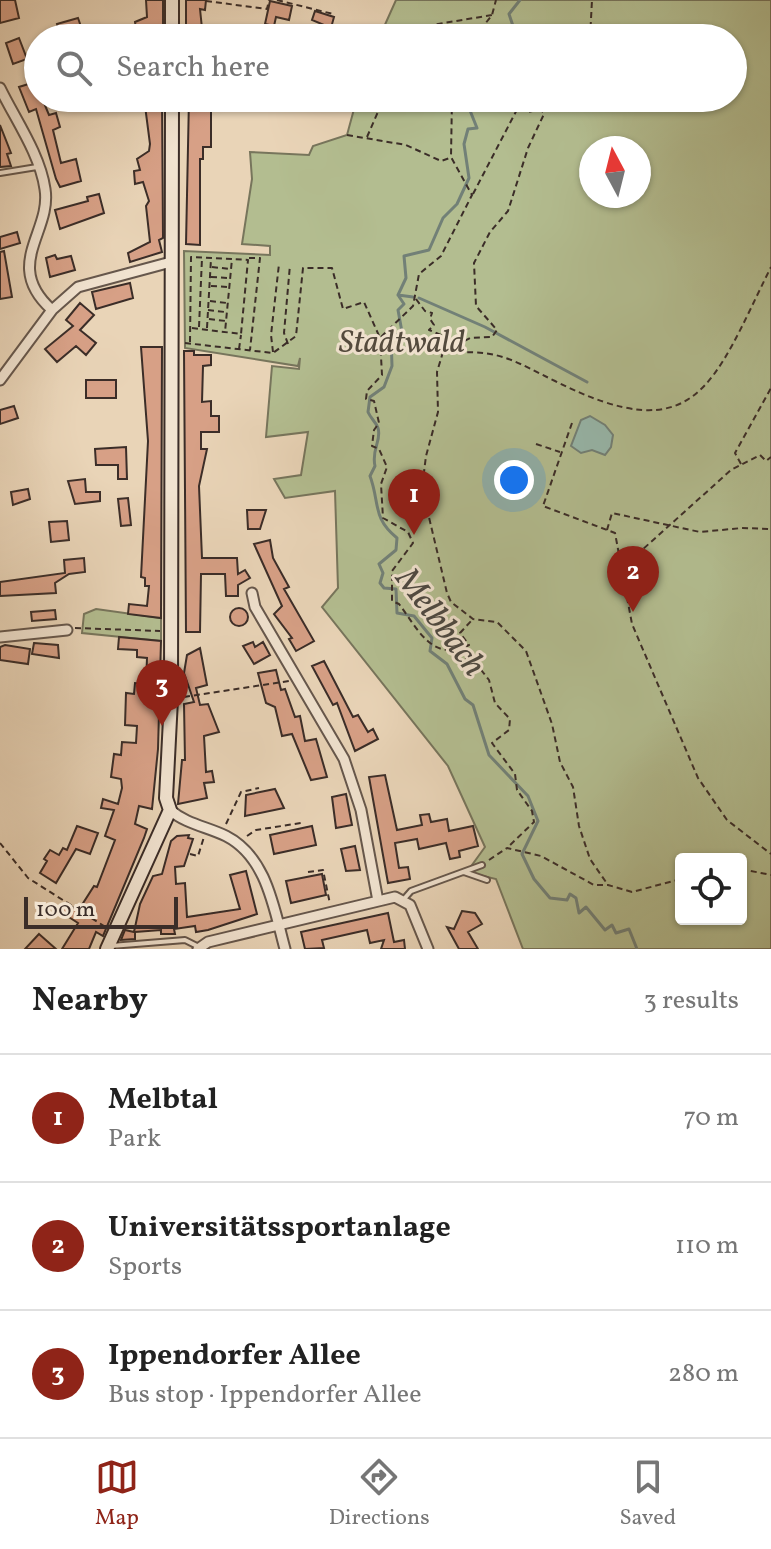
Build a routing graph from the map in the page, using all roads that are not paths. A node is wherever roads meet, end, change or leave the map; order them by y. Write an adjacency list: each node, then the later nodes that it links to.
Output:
1 (172, 0): 2 (street)
2 (172, 24)
3 (0, 88): 5 (street)
4 (172, 112): 7 (street)
5 (38, 166): 6 (lane); 8 (street)
6 (0, 173)
7 (171, 262): 8 (street); 13 (street)
8 (52, 310): 9 (street)
9 (0, 380)
10 (252, 593): 18 (street)
11 (67, 630): 12 (street)
12 (0, 637)
13 (170, 810): 19 (street); 20 (street)
14 (482, 865): 15 (lane)
15 (464, 872): 16 (lane); 17 (lane)
16 (487, 880)
17 (404, 899): 18 (street); 23 (street)
18 (378, 901): 19 (street)
19 (279, 925): 21 (street); 22 (street)
20 (108, 948): 21 (lane)
21 (198, 948)
22 (285, 949)
23 (428, 949)

